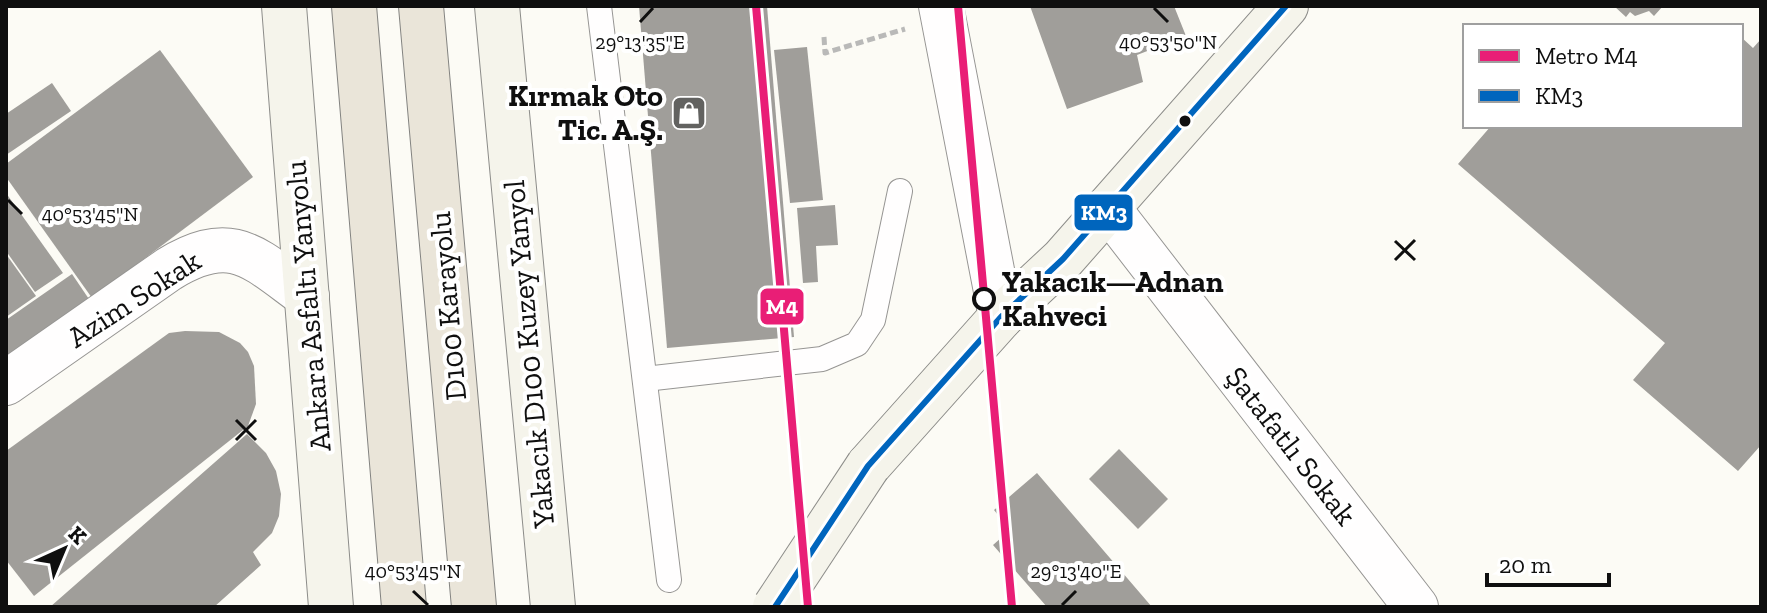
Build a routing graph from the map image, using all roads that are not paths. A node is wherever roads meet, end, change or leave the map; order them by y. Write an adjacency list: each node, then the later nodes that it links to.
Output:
1 (284, 6): 10 (main road, Ankara Asfaltı Yanyolu)
2 (354, 6): 16 (highway)
3 (421, 6): 17 (highway, D100 Karayolu)
4 (497, 6): 18 (main road, Yakacık D100 Kuzey Yanyol)
5 (599, 6): 12 (lane)
6 (1286, 6): 9 (main road)
7 (942, 12): 11 (street)
8 (900, 191): 12 (lane)
9 (1108, 208): 11 (main road); 20 (street, Şatafatlı Sokak)
10 (307, 296): 13 (street, Azim Sokak); 15 (main road, Ankara Asfaltı Yanyolu)
11 (1001, 317): 19 (main road, bridge)
12 (645, 379): 14 (lane)
13 (6, 383)
14 (669, 580)
15 (331, 607)
16 (404, 607)
17 (474, 607)
18 (553, 607)
19 (775, 607)
20 (1416, 607)

